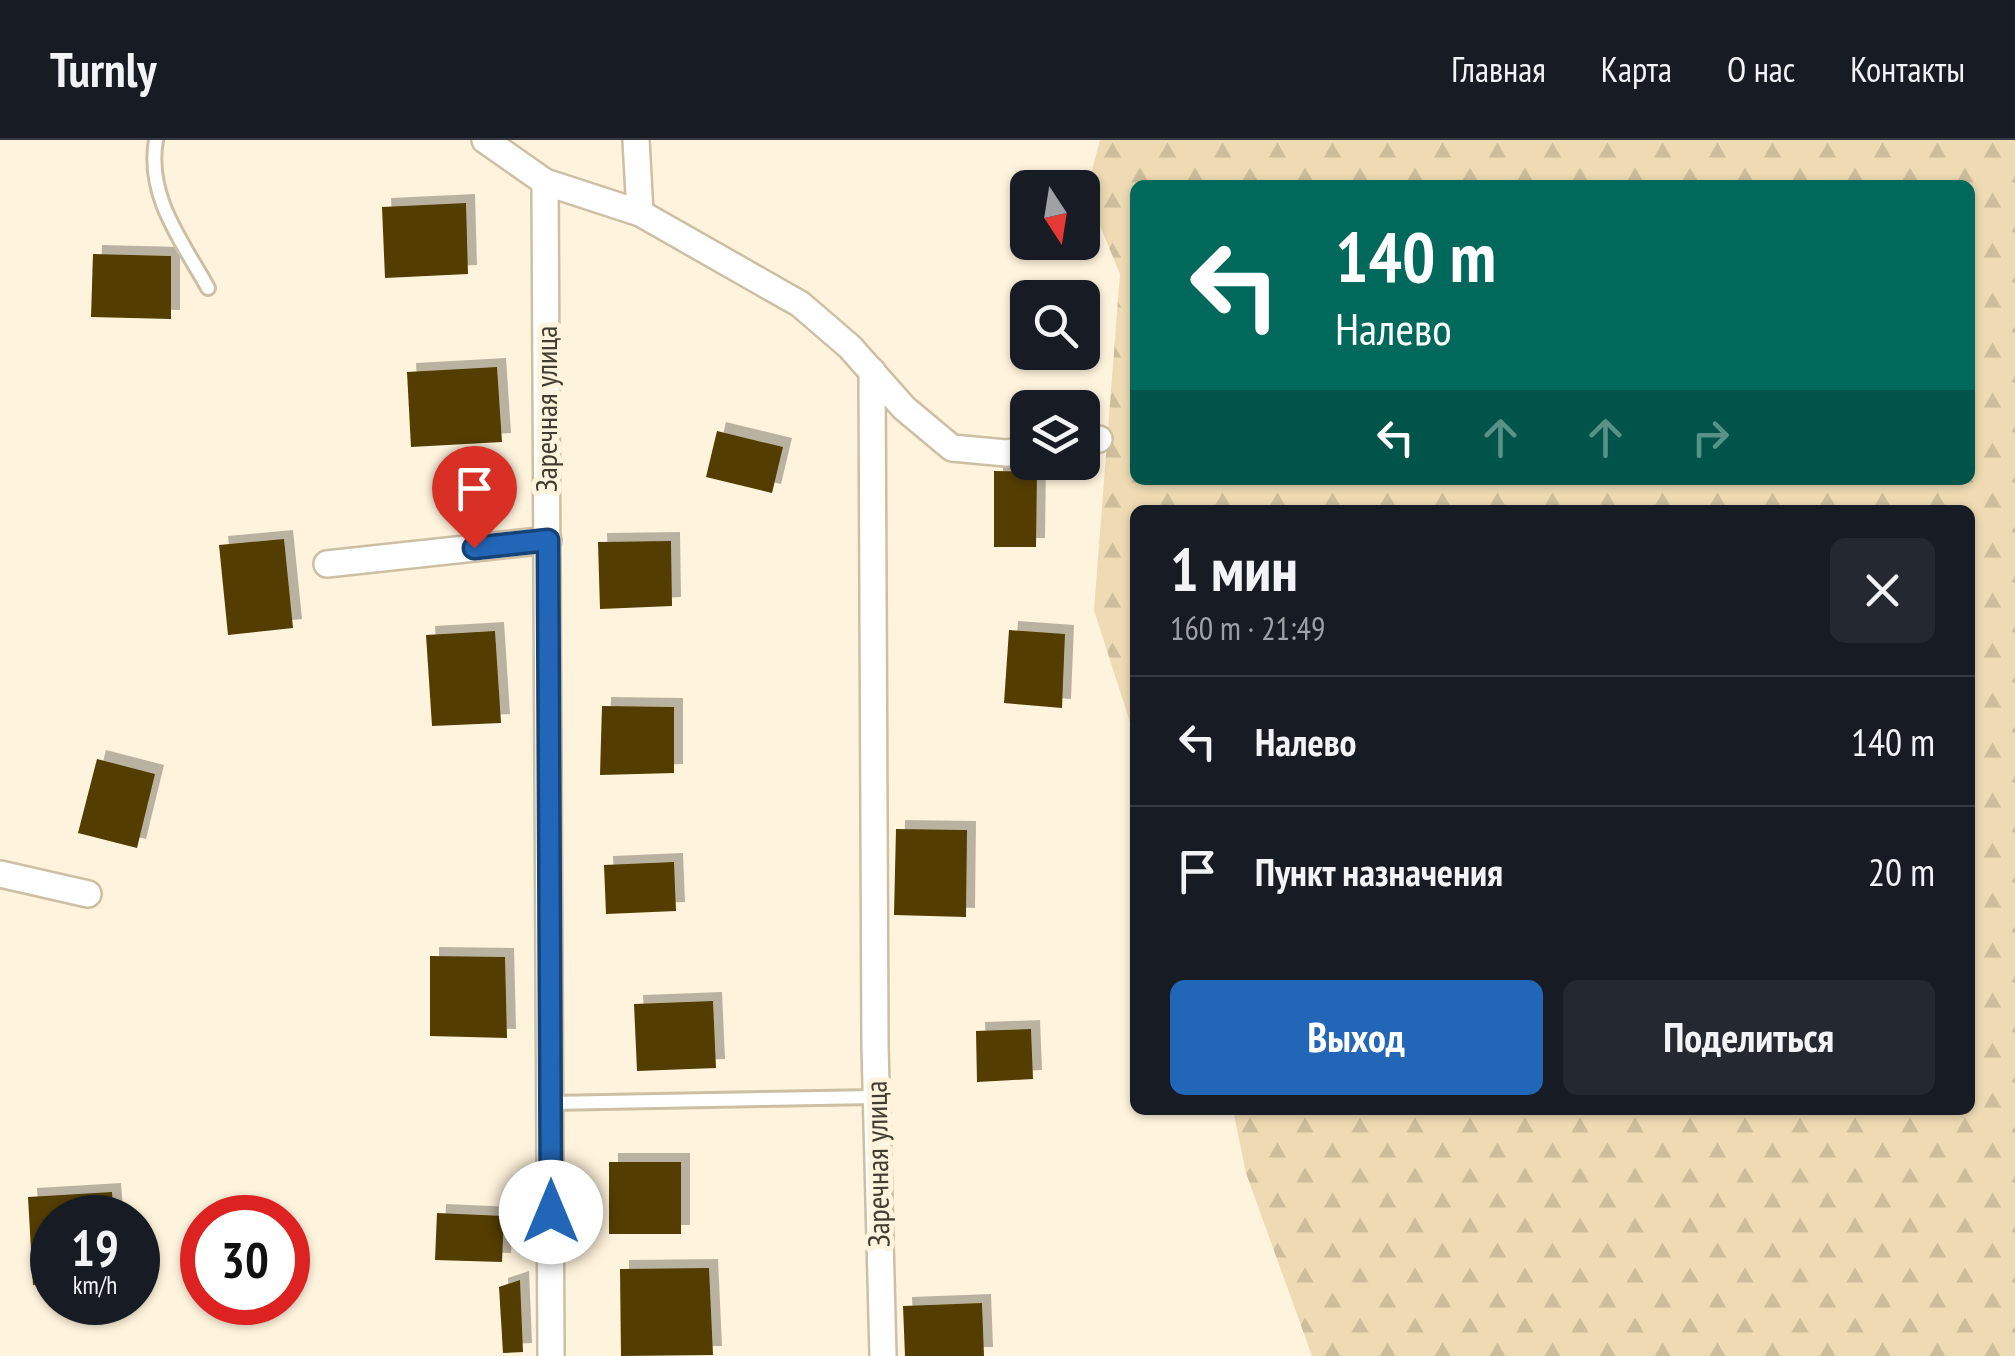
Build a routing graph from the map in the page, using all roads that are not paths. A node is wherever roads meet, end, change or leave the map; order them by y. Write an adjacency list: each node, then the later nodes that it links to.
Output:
1 (156, 140): 6 (lane)
2 (485, 140): 4 (street)
3 (636, 140): 5 (street)
4 (545, 182): 5 (street); 9 (street, Заречная улица)
5 (640, 213): 7 (street)
6 (208, 288)
7 (872, 372): 8 (street); 13 (street, Заречная улица)
8 (1010, 452)
9 (548, 540): 10 (street); 14 (street, Заречная улица)
10 (327, 564)
11 (0, 874): 12 (street)
12 (88, 894)
13 (876, 1097): 14 (lane); 16 (street, Заречная улица)
14 (550, 1103): 15 (street, Заречная улица)
15 (551, 1356)
16 (884, 1356)

